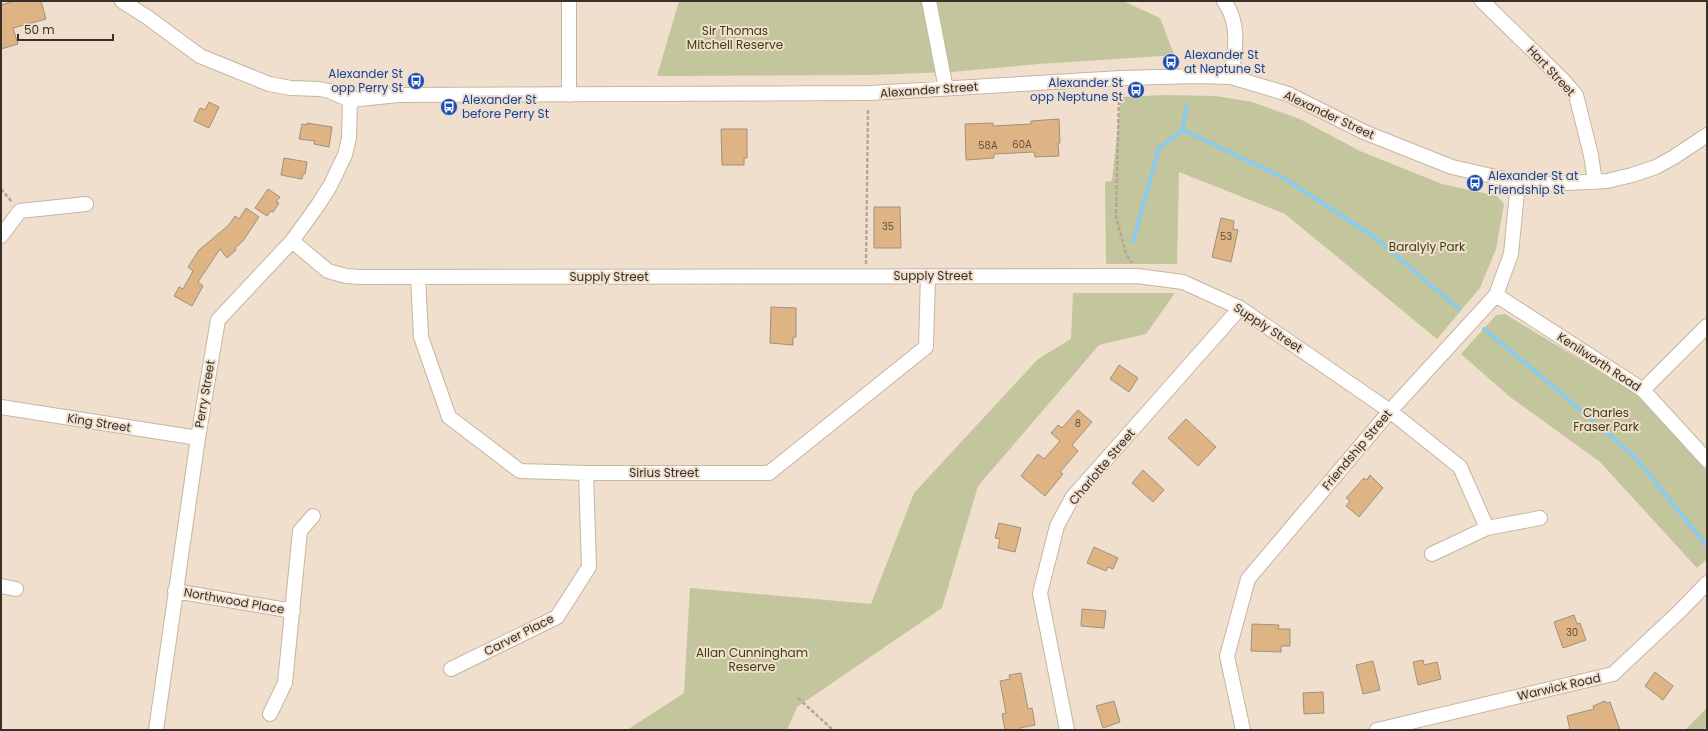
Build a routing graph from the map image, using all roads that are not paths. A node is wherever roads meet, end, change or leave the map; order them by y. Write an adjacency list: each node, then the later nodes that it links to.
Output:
1 (122, 1): 7 (street)
2 (137, 1): 7 (street)
3 (569, 1): 10 (street)
4 (929, 1): 9 (street)
5 (1224, 1): 8 (street)
6 (1482, 1): 14 (street, Hart Street)
7 (147, 17): 11 (street)
8 (1231, 77): 9 (street, Alexander Street); 13 (street, Alexander Street)
9 (946, 88): 10 (street, Alexander Street)
10 (569, 95): 11 (street, Alexander Street)
11 (350, 100): 17 (street, Perry Street)
12 (1705, 135): 14 (street, Alexander Street)
13 (1518, 182): 14 (street, Alexander Street); 20 (street, Friendship Street)
14 (1595, 182)
15 (86, 204): 16 (street)
16 (1, 236)
17 (292, 241): 19 (street, Supply Street); 26 (street, Perry Street)
18 (928, 276): 19 (street, Supply Street); 21 (street, Supply Street); 28 (street, Sirius Street)
19 (418, 277): 28 (street, Sirius Street)
20 (1496, 295): 23 (street, Kenilworth Road); 25 (street, Friendship Street)
21 (1240, 308): 25 (street, Supply Street); 41 (street, Charlotte Street)
22 (1707, 326): 23 (street)
23 (1643, 390): 27 (street, Kenilworth Road)
24 (1, 407): 26 (street, King Street)
25 (1390, 411): 31 (street, Supply Street); 42 (street, Friendship Street)
26 (198, 438): 36 (street, Perry Street)
27 (1707, 460)
28 (586, 473): 38 (street, Carver Place)
29 (313, 516): 37 (street, Northwood Place)
30 (1540, 518): 31 (street)
31 (1487, 528): 32 (street)
32 (1432, 554)
33 (1707, 583): 43 (street, Warwick Road)
34 (1, 586): 35 (street)
35 (16, 589)
36 (175, 591): 37 (street, Northwood Place); 40 (street, Perry Street)
37 (293, 611): 39 (street, Northwood Place)
38 (451, 669)
39 (270, 714)
40 (156, 730)
41 (1067, 730)
42 (1243, 730)
43 (1377, 730)

